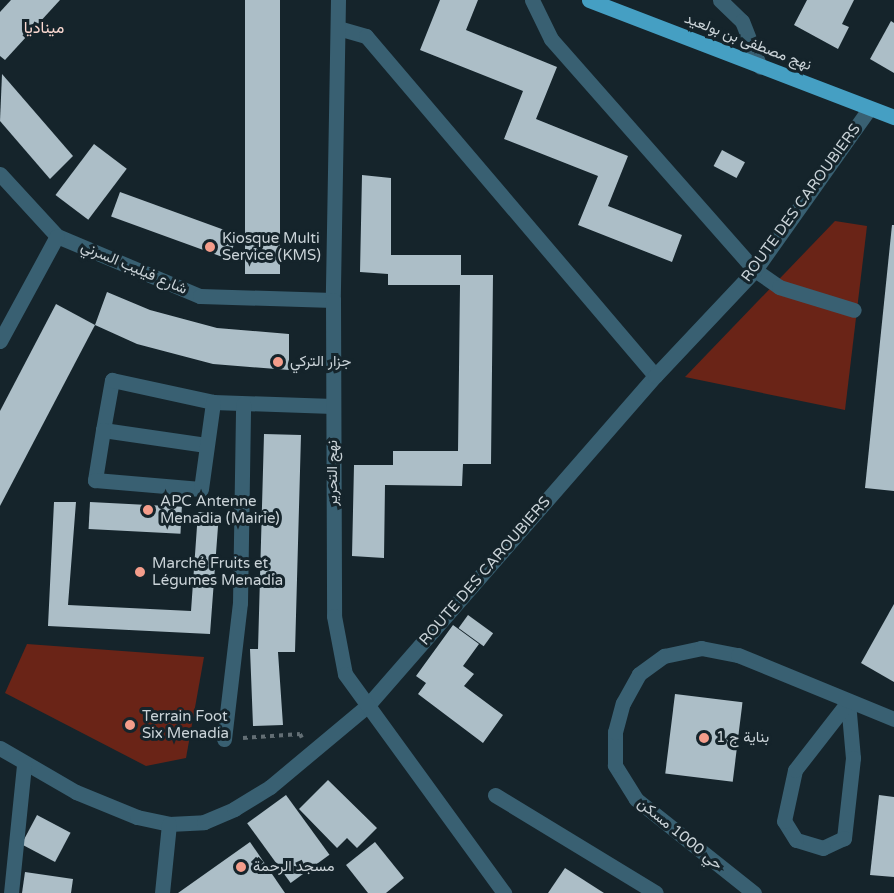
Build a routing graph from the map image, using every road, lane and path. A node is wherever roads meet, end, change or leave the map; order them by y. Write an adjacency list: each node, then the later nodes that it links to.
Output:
1 (338, 0): 5 (street, نهج التحرير)
2 (532, 0): 11 (street)
3 (589, 0): 6 (main road, نهج مصطفى بن بولعيد)
4 (720, 0): 6 (street)
5 (338, 28): 12 (street, نهج التحرير); 15 (street)
6 (760, 67): 7 (main road, نهج مصطفى بن بولعيد)
7 (869, 109): 8 (main road, نهج مصطفى بن بولعيد); 11 (street, ROUTE DES CAROUBIERS)
8 (894, 117)
9 (0, 174): 10 (street, شارع فيليب السرني)
10 (57, 236): 12 (street, شارع فيليب السرني); 14 (street)
11 (755, 270): 13 (street); 15 (street, ROUTE DES CAROUBIERS)
12 (333, 300): 18 (street, نهج التحرير)
13 (854, 310)
14 (0, 341)
15 (655, 376): 22 (street, ROUTE DES CAROUBIERS)
16 (213, 402): 17 (street); 19 (street); 20 (street)
17 (243, 404): 18 (street); 24 (street)
18 (333, 406): 22 (street, نهج التحرير)
19 (103, 430): 20 (street); 20 (street)
20 (206, 445)
21 (848, 702): 21 (street); 23 (street, حي 1000 مسكن); 34 (street, حي 1000 مسكن)
22 (368, 705): 26 (street, ROUTE DES CAROUBIERS); 32 (street, نهج التحرير)
23 (894, 719)
24 (224, 739): 26 (path)
25 (0, 748): 27 (street, ROUTE DES CAROUBIERS)
26 (309, 754): 29 (street, ROUTE DES CAROUBIERS)
27 (24, 764): 29 (street, ROUTE DES CAROUBIERS); 30 (street)
28 (495, 795): 33 (street)
29 (169, 824): 31 (street)
30 (11, 893)
31 (162, 893)
32 (504, 893)
33 (656, 893)
34 (754, 893)

